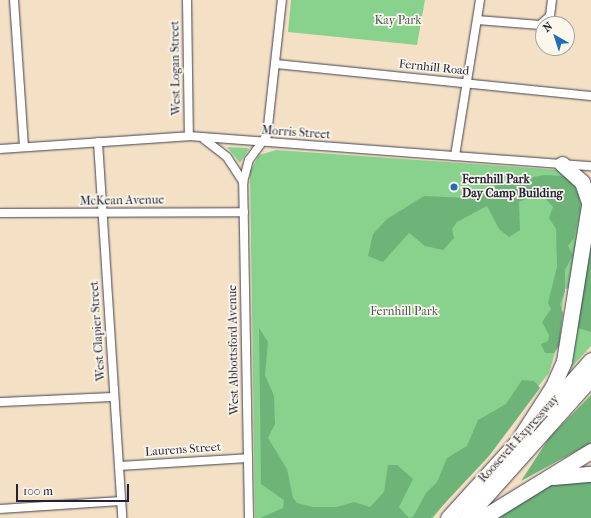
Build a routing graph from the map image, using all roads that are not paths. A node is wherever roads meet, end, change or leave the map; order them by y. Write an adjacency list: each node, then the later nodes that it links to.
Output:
1 (14, 0): 14 (street)
2 (187, 0): 10 (street, West Logan Street)
3 (282, 0): 7 (street, West Abbottsford Avenue)
4 (480, 0): 6 (street)
5 (552, 0): 6 (street)
6 (477, 20): 8 (street)
7 (275, 64): 8 (street, Fernhill Road); 13 (street, West Abbottsford Avenue)
8 (466, 84): 9 (street, Fernhill Road); 16 (street)
9 (591, 96)
10 (189, 136): 11 (street, Morris Street); 12 (street, Morris Street)
11 (202, 138): 13 (street, Morris Street); 19 (street)
12 (98, 142): 14 (street, Morris Street); 22 (street, West Clapier Street)
13 (263, 143): 16 (street, Morris Street); 19 (street, West Abbottsford Avenue)
14 (24, 147): 15 (street, Morris Street)
15 (0, 149)
16 (455, 156): 17 (street, Morris Street)
17 (562, 164): 18 (street, Morris Street); 20 (highway)
18 (591, 166)
19 (243, 182): 21 (street, West Abbottsford Avenue)
20 (590, 197): 28 (highway)
21 (244, 212): 22 (street, McKean Avenue); 30 (street, West Abbottsford Avenue)
22 (102, 213): 23 (street, McKean Avenue); 26 (street, West Clapier Street)
23 (0, 214)
24 (591, 360): 28 (highway, Roosevelt Expressway)
25 (591, 378): 39 (highway, Roosevelt Expressway)
26 (114, 397): 27 (street); 31 (street, West Clapier Street)
27 (0, 402)
28 (519, 439): 38 (highway, Roosevelt Expressway)
29 (591, 451): 33 (highway)
30 (248, 458): 31 (street, Laurens Street); 37 (street, West Abbottsford Avenue)
31 (119, 466): 34 (street, West Clapier Street)
32 (591, 474): 33 (highway)
33 (534, 483): 40 (highway)
34 (121, 501): 35 (street); 36 (street, West Clapier Street)
35 (0, 509)
36 (122, 518)
37 (249, 518)
38 (448, 518)
39 (466, 518)
40 (482, 518)

